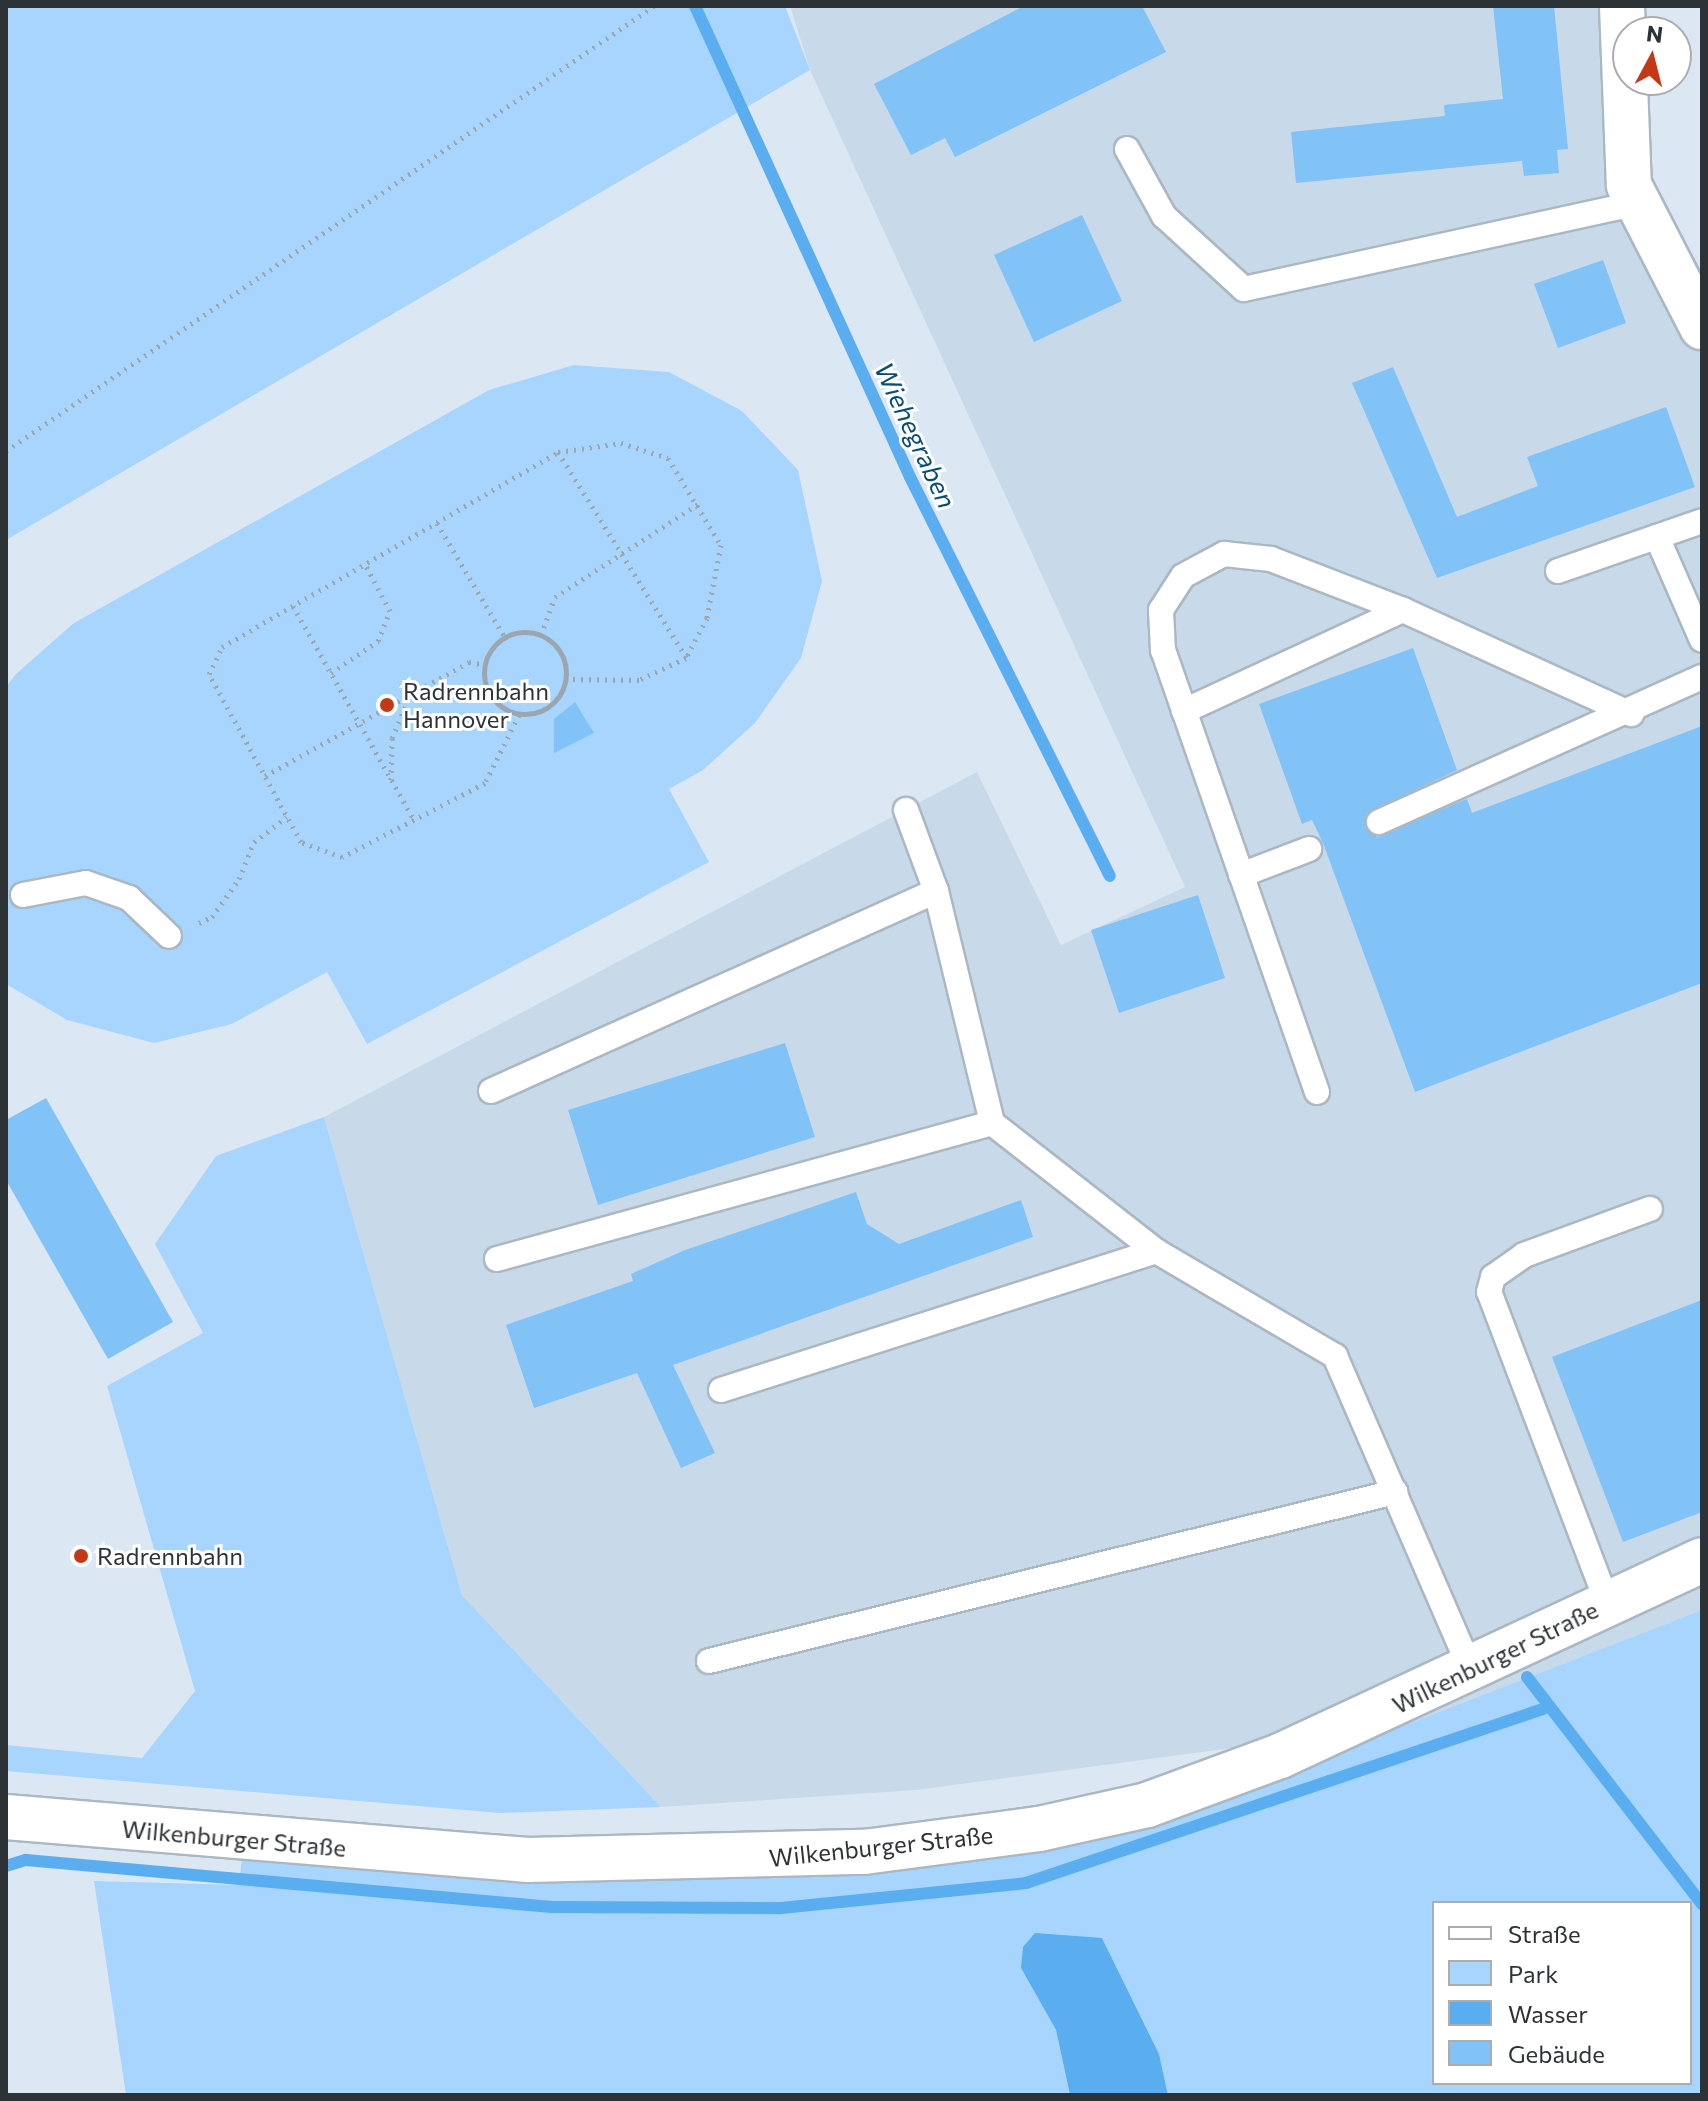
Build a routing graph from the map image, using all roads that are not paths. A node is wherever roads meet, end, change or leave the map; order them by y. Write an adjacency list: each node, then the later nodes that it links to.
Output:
1 (1622, 6): 3 (main road)
2 (1127, 149): 3 (lane)
3 (1638, 203): 4 (main road)
4 (1702, 327)
5 (1702, 521): 6 (lane)
6 (1657, 537): 7 (lane); 9 (lane)
7 (1558, 571)
8 (1403, 610): 11 (lane); 11 (lane); 12 (lane)
9 (1702, 640)
10 (1702, 677): 12 (lane)
11 (1184, 711): 16 (lane)
12 (1631, 714): 14 (lane)
13 (906, 810): 17 (lane)
14 (1379, 822)
15 (1309, 849): 16 (lane)
16 (1241, 875): 21 (lane)
17 (936, 891): 20 (lane); 22 (lane)
18 (23, 895): 19 (lane)
19 (169, 936)
20 (491, 1091)
21 (1317, 1092)
22 (992, 1123): 24 (lane); 25 (lane)
23 (1650, 1209): 29 (lane)
24 (1156, 1251): 26 (lane); 27 (lane)
25 (497, 1259)
26 (721, 1390)
27 (1395, 1492): 30 (lane); 31 (lane)
28 (1702, 1560): 29 (main road, Wilkenburger Straße)
29 (1607, 1602): 31 (main road, Wilkenburger Straße)
30 (709, 1661)
31 (1470, 1668): 32 (main road, Wilkenburger Straße)
32 (6, 1817)

